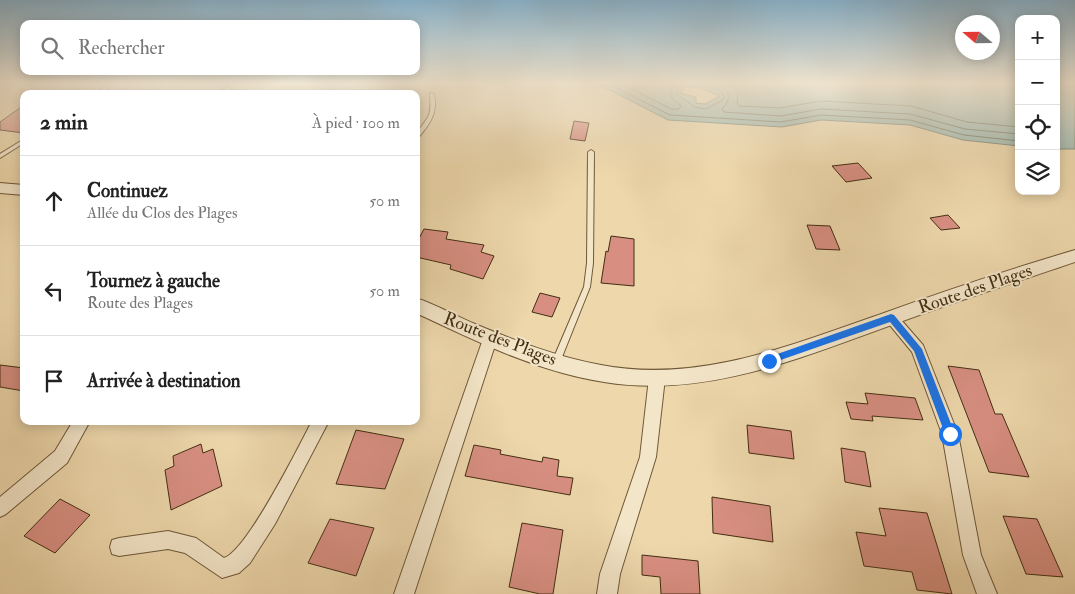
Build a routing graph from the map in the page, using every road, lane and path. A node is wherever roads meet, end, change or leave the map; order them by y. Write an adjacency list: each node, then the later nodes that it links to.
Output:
1 (434, 111): 2 (lane)
2 (420, 132)
3 (20, 144): 5 (lane)
4 (591, 152): 12 (lane)
5 (0, 156)
6 (0, 188): 7 (street)
7 (20, 190)
8 (1075, 256): 10 (street, Route des Plages)
9 (420, 307): 11 (street, Route des Plages)
10 (891, 318): 13 (street, Route des Plages); 20 (street)
11 (490, 339): 12 (street, Route des Plages); 18 (street)
12 (556, 362): 13 (street, Route des Plages)
13 (657, 378): 19 (street)
14 (80, 425): 16 (street)
15 (319, 425): 17 (street)
16 (0, 508)
17 (119, 547)
18 (404, 594)
19 (607, 594)
20 (987, 594)

